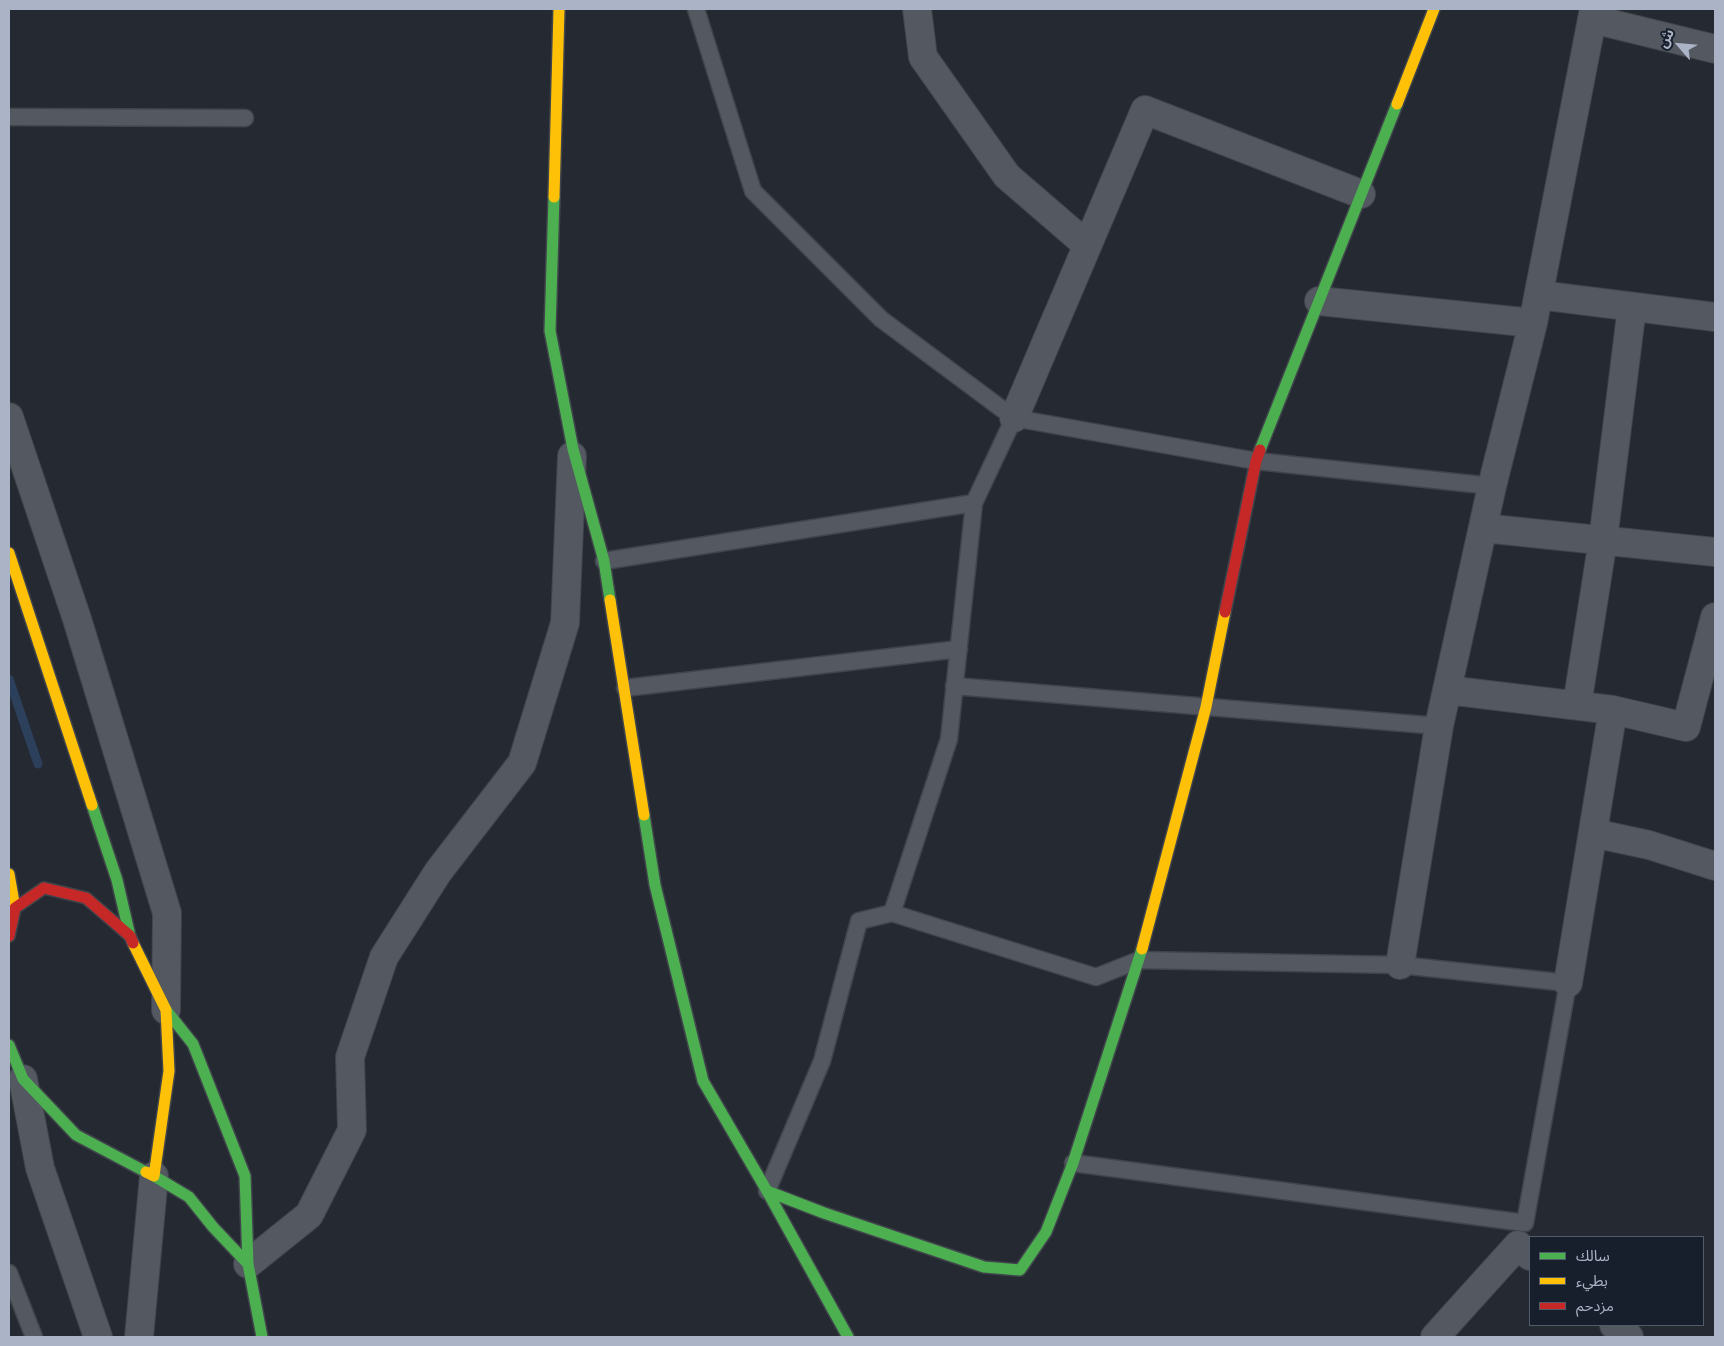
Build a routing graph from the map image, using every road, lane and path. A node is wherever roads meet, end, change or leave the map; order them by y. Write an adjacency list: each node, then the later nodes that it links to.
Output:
1 (559, 9): 18 (street)
2 (696, 9): 17 (lane)
3 (917, 9): 10 (street)
4 (1434, 9): 9 (street)
5 (1593, 14): 6 (street); 11 (street)
6 (1714, 44)
7 (9, 117): 8 (lane)
8 (245, 118)
9 (1361, 194): 10 (street); 12 (street)
10 (1088, 245): 17 (street)
11 (1539, 295): 13 (street); 15 (street)
12 (1320, 301): 15 (street); 19 (street)
13 (1632, 307): 14 (street); 23 (street)
14 (1715, 317)
15 (1533, 322): 20 (street)
16 (9, 417): 46 (street)
17 (1014, 418): 19 (lane); 21 (lane)
18 (573, 449): 26 (street); 53 (street)
19 (1256, 462): 20 (lane); 33 (street)
20 (1492, 486): 22 (street)
21 (974, 503): 26 (lane); 28 (lane)
22 (1483, 528): 23 (street); 31 (street)
23 (1603, 540): 24 (street); 32 (street)
24 (1715, 552)
25 (9, 553): 42 (street)
26 (604, 561): 30 (street)
27 (1715, 617): 34 (street)
28 (959, 649): 29 (lane); 30 (lane)
29 (954, 686): 33 (lane); 40 (lane)
30 (626, 688): 51 (street)
31 (1447, 690): 32 (street); 35 (street)
32 (1577, 705): 34 (street)
33 (1206, 707): 35 (lane); 43 (street)
34 (1613, 710): 36 (street)
35 (1439, 726): 44 (street)
36 (1593, 833): 37 (street); 45 (street)
37 (1715, 866)
38 (9, 874): 39 (street)
39 (15, 908): 41 (street); 42 (street)
40 (892, 913): 43 (lane); 51 (lane)
41 (9, 936)
42 (130, 936): 46 (street)
43 (1139, 960): 44 (lane); 49 (street)
44 (1400, 965): 45 (lane)
45 (1568, 983): 52 (lane)
46 (166, 1010): 50 (street); 53 (street)
47 (9, 1044): 48 (street)
48 (23, 1079): 50 (street); 58 (street)
49 (1072, 1163): 51 (street); 52 (lane)
50 (154, 1176): 53 (street); 59 (street)
51 (767, 1192): 56 (street)
52 (1524, 1241): 61 (street)
53 (248, 1264): 60 (street)
54 (9, 1273): 57 (lane)
55 (1615, 1326): 62 (street)
56 (844, 1336)
57 (34, 1337)
58 (98, 1337)
59 (139, 1337)
60 (262, 1337)
61 (1435, 1337)
62 (1628, 1337)

